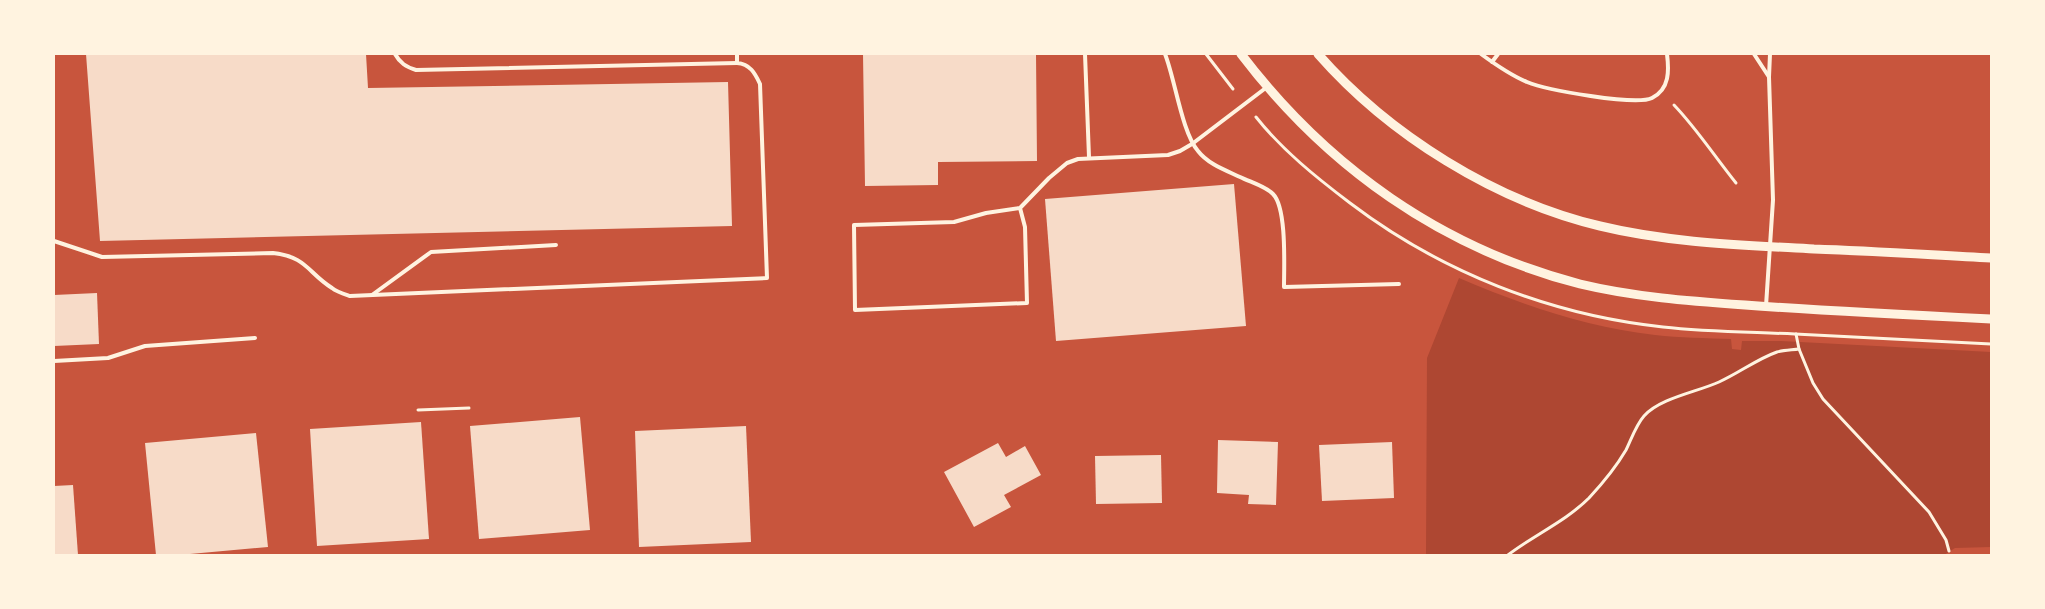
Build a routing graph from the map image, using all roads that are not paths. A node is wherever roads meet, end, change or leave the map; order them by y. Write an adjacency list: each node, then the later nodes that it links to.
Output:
1 (395, 54): 13 (lane)
2 (737, 54): 13 (lane)
3 (1085, 54): 17 (lane)
4 (1165, 54): 16 (lane)
5 (1241, 54): 15 (street)
6 (1318, 54): 21 (street)
7 (1481, 54): 12 (lane)
8 (1498, 54): 12 (lane)
9 (1667, 54): 12 (lane)
10 (1754, 54): 14 (lane)
11 (1770, 54): 14 (lane)
12 (1492, 62)
13 (737, 63): 24 (lane)
14 (1769, 77): 21 (lane)
15 (1267, 86): 16 (lane); 25 (street)
16 (1192, 144): 17 (lane); 23 (lane)
17 (1089, 157): 18 (lane)
18 (1020, 208): 18 (lane)
19 (54, 241): 24 (lane)
20 (556, 245): 24 (lane)
21 (1771, 247): 22 (street); 25 (lane)
22 (1991, 258)
23 (1399, 284)
24 (372, 295)
25 (1766, 306): 26 (street)
26 (1991, 319)
27 (256, 338): 28 (lane)
28 (54, 361)

